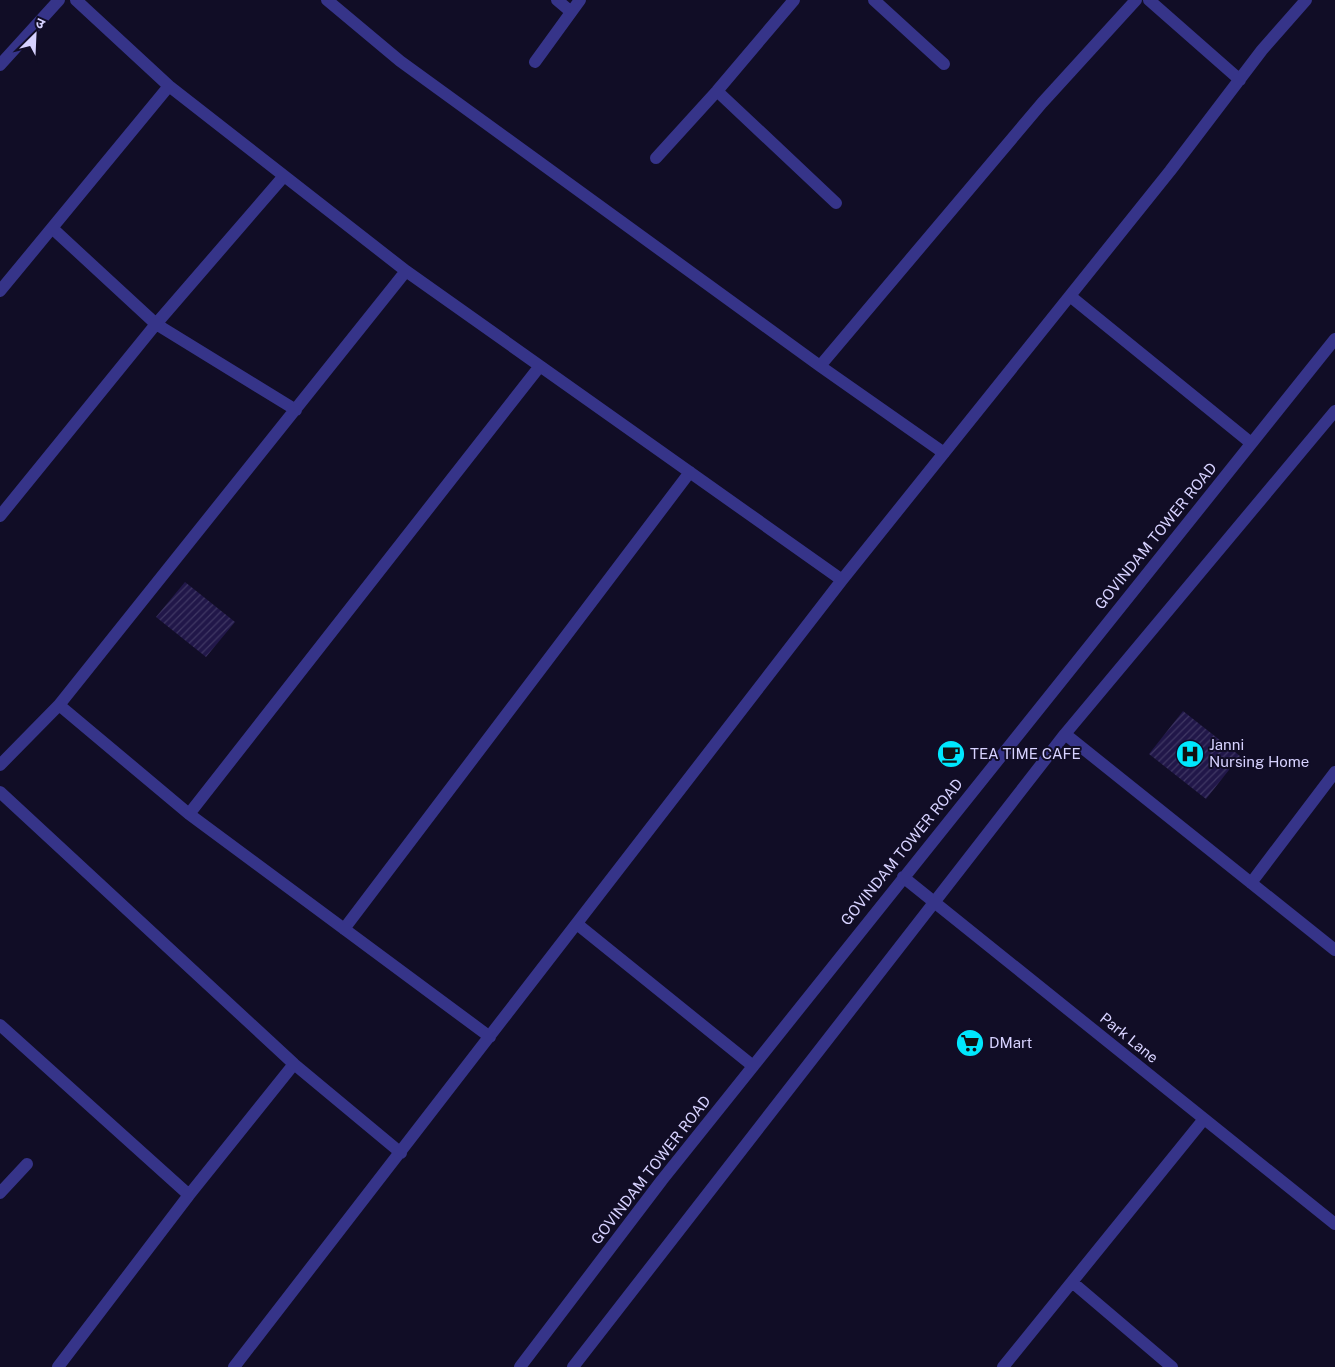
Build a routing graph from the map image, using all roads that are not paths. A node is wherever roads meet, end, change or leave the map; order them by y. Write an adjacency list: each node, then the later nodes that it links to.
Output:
1 (59, 0): 14 (street)
2 (76, 0): 16 (street)
3 (326, 0): 28 (street)
4 (558, 0): 11 (street)
5 (580, 0): 11 (street)
6 (794, 0): 17 (street)
7 (874, 0): 13 (street)
8 (1136, 0): 28 (street)
9 (1149, 0): 15 (street)
10 (1306, 0): 15 (street)
11 (570, 11): 12 (street)
12 (535, 62)
13 (944, 64)
14 (0, 65)
15 (1240, 80): 24 (street)
16 (169, 86): 19 (street); 21 (street)
17 (716, 91): 18 (street); 20 (street)
18 (656, 158)
19 (284, 176): 22 (street); 25 (street)
20 (836, 203)
21 (52, 228): 23 (street); 25 (street)
22 (406, 271): 27 (street); 29 (street)
23 (0, 291)
24 (1070, 296): 31 (street); 32 (street)
25 (156, 324): 29 (street); 34 (street)
26 (1335, 339): 31 (street, GOVINDAM TOWER ROAD)
27 (540, 366): 33 (street); 41 (street)
28 (820, 366): 32 (street)
29 (296, 410): 36 (street)
30 (1335, 411): 37 (street)
31 (1251, 443): 42 (street, GOVINDAM TOWER ROAD)
32 (944, 453): 35 (street)
33 (690, 472): 35 (street); 46 (street)
34 (0, 516)
35 (842, 580): 45 (street)
36 (60, 705): 38 (street); 41 (street)
37 (1065, 734): 43 (street); 44 (street)
38 (0, 765)
39 (1335, 772): 43 (street)
40 (0, 792): 50 (street)
41 (189, 814): 46 (street)
42 (903, 877): 44 (street, Park Lane); 51 (street, GOVINDAM TOWER ROAD)
43 (1251, 883): 47 (street)
44 (934, 902): 52 (street, Park Lane); 62 (street)
45 (577, 924): 49 (street); 51 (street)
46 (344, 929): 49 (street)
47 (1335, 950)
48 (0, 1025): 56 (street)
49 (490, 1037): 53 (street)
50 (294, 1064): 53 (street); 56 (street)
51 (752, 1066): 61 (street, GOVINDAM TOWER ROAD)
52 (1204, 1119): 57 (street, Park Lane); 58 (street)
53 (401, 1153): 60 (street)
54 (26, 1164): 55 (street)
55 (0, 1193)
56 (189, 1195): 59 (street)
57 (1335, 1224)
58 (1072, 1282): 63 (street); 64 (street)
59 (58, 1367)
60 (234, 1367)
61 (520, 1367)
62 (573, 1367)
63 (1003, 1367)
64 (1172, 1367)

